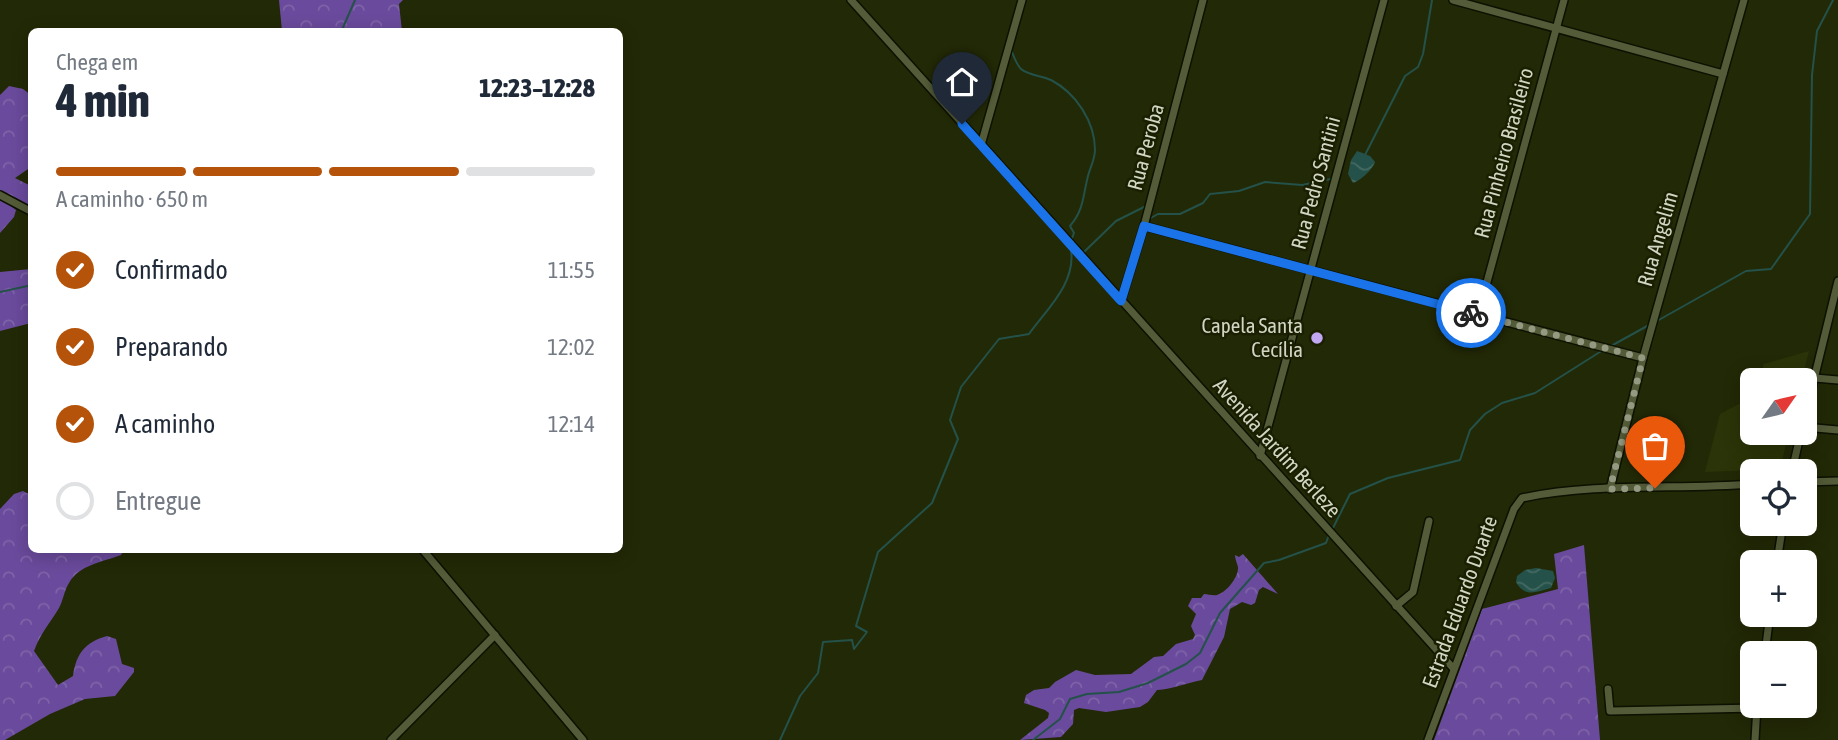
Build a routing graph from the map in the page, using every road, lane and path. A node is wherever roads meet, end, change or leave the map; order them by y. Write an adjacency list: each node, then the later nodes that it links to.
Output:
1 (851, 0): 10 (street, Avenida Jardim Berleze)
2 (1022, 0): 10 (street)
3 (1203, 0): 13 (street, Rua Peroba)
4 (1384, 0): 14 (street, Rua Pedro Santini)
5 (1453, 0): 8 (street)
6 (1564, 0): 8 (street, Rua Pinheiro Brasileiro)
7 (1744, 0): 9 (street, Rua Angelim)
8 (1556, 28): 9 (street); 17 (street, Rua Pinheiro Brasileiro)
9 (1723, 74): 20 (street, Rua Angelim)
10 (981, 145): 16 (street, Avenida Jardim Berleze)
11 (0, 195): 12 (street)
12 (28, 210)
13 (1144, 226): 14 (street); 16 (street, Rua Peroba)
14 (1310, 270): 17 (street); 26 (street, Rua Pedro Santini)
15 (1838, 281): 18 (street)
16 (1121, 301): 26 (street, Avenida Jardim Berleze)
17 (1478, 315): 20 (street)
18 (1828, 326): 19 (street); 21 (street)
19 (1838, 326)
20 (1643, 358): 30 (street, Rua Angelim)
21 (1817, 370)
22 (1817, 378): 23 (street)
23 (1838, 380)
24 (1817, 428): 25 (street)
25 (1838, 430)
26 (1259, 456): 33 (street, Avenida Jardim Berleze)
27 (1838, 481): 28 (street)
28 (1817, 482)
29 (1740, 485): 30 (street, Estrada Eduardo Duarte)
30 (1610, 489): 35 (street, Estrada Eduardo Duarte)
31 (1429, 521): 33 (street)
32 (426, 553): 34 (street)
33 (1396, 606): 35 (street, Avenida Jardim Berleze)
34 (495, 635): 39 (street); 40 (street)
35 (1454, 668): 41 (street, Estrada Eduardo Duarte)
36 (1608, 689): 37 (street)
37 (1740, 707)
38 (1756, 718): 42 (street)
39 (391, 740)
40 (583, 740)
41 (1428, 740)
42 (1755, 740)

